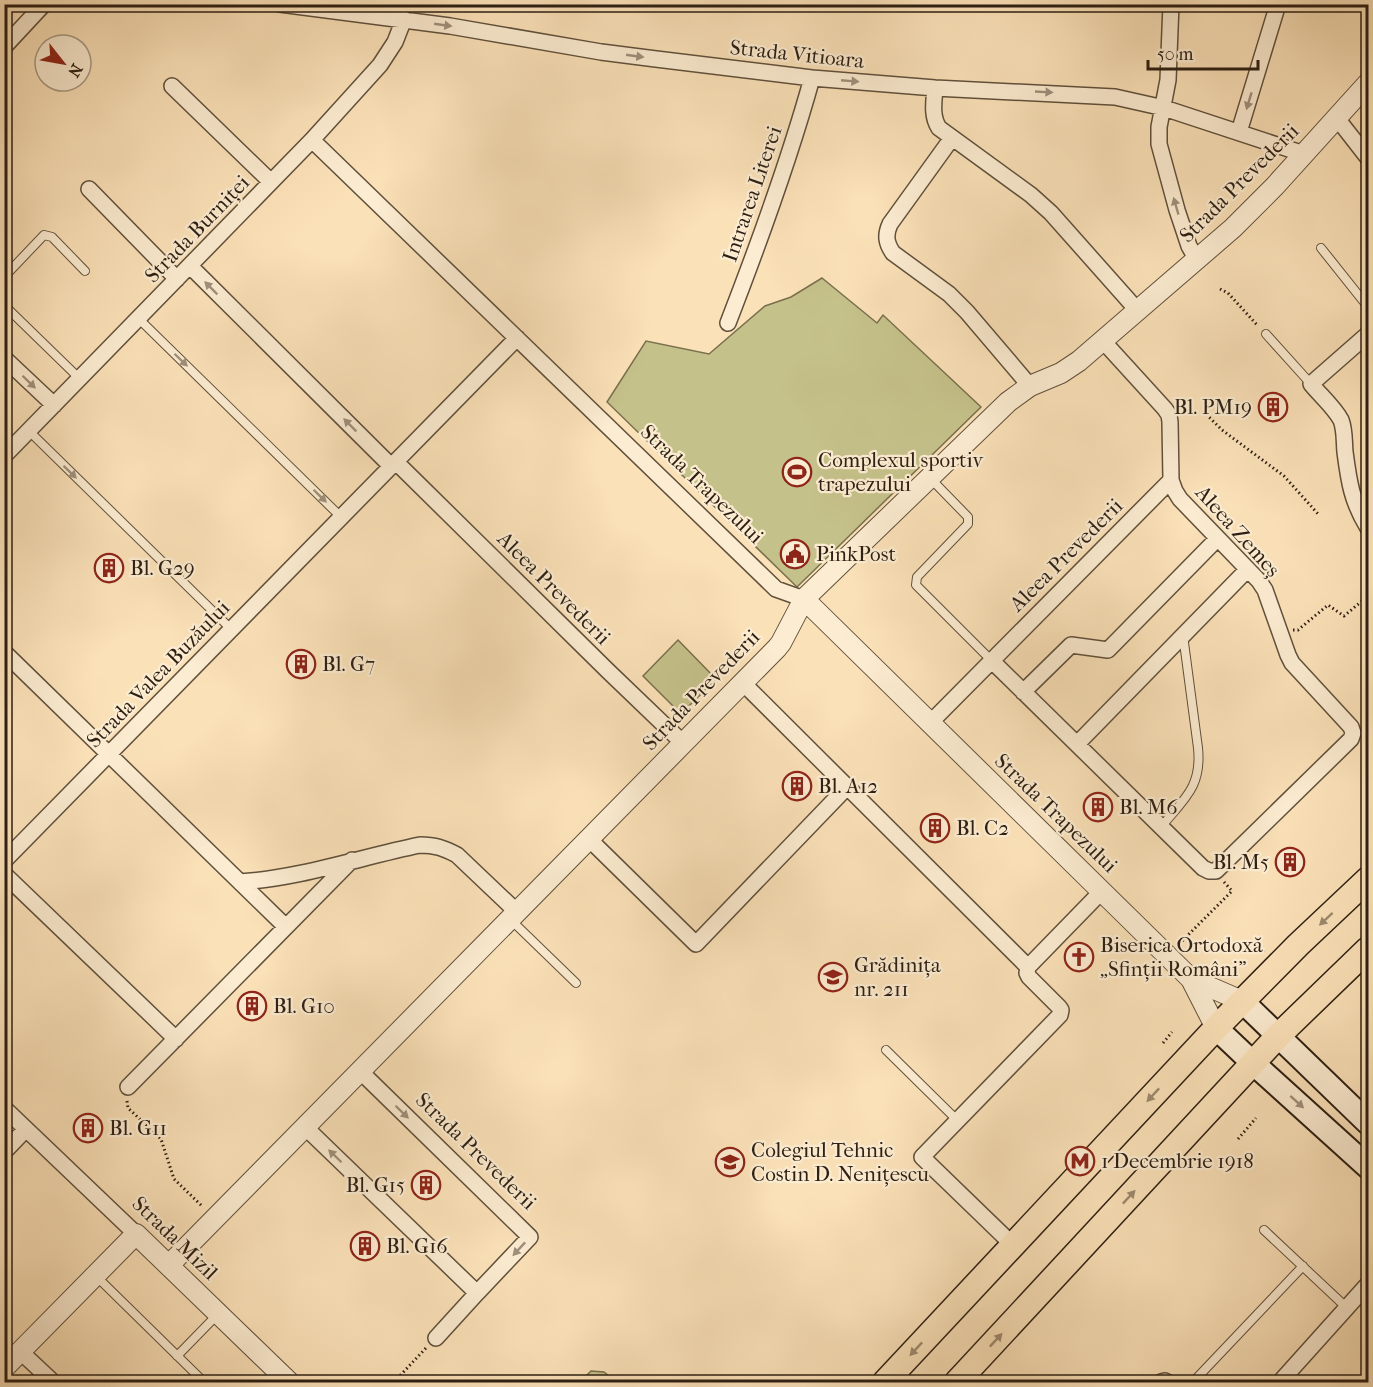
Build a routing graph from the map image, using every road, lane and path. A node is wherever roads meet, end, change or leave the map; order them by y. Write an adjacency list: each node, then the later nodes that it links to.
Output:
1 (44, 4): 6 (street)
2 (280, 4): 5 (street, Strada Vitioara)
3 (1171, 4): 11 (street)
4 (1278, 4): 13 (street, one-way to 13)
5 (404, 20): 7 (street, Strada Vitioara, one-way to 7); 15 (street, Strada Burniței)
6 (4, 47)
7 (812, 78): 10 (street, Strada Vitioara, one-way to 10); 31 (street, Intrarea Literei)
8 (1368, 83): 12 (street, Strada Prevederii)
9 (172, 86): 18 (street)
10 (935, 88): 11 (street, Strada Vitioara, one-way to 11); 14 (street)
11 (1164, 108): 13 (street, Strada Vitioara); 21 (street, one-way to 11)
12 (1336, 117): 16 (street, Strada Prevederii); 17 (street)
13 (1239, 132): 16 (street, Strada Vitioara)
14 (952, 138): 29 (street); 39 (street)
15 (312, 140): 18 (street, Strada Burniței); 34 (street, Strada Trapezului)
16 (1304, 154): 21 (street, Strada Prevederii)
17 (1368, 158)
18 (271, 182): 22 (street, Strada Burniței)
19 (89, 189): 25 (street)
20 (1321, 248): 28 (lane)
21 (1197, 260): 29 (street, Strada Prevederii)
22 (190, 266): 25 (street, Strada Burniței); 44 (street, Aleea Prevederii, one-way to 22)
23 (85, 271): 24 (lane)
24 (4, 277)
25 (177, 279): 30 (street, Strada Burniței)
26 (1220, 289): 32 (path)
27 (4, 305): 37 (lane)
28 (1368, 307)
29 (1138, 312): 35 (street, Strada Prevederii)
30 (139, 319): 37 (street, Strada Burniței); 48 (lane, one-way to 48)
31 (728, 323)
32 (1266, 334): 38 (lane)
33 (1368, 334): 38 (street)
34 (517, 338): 44 (street, Strada Valea Buzăului); 53 (street, Strada Trapezului)
35 (1103, 341): 39 (street, Strada Prevederii); 46 (street, Aleea Zemeș)
36 (4, 358): 40 (street, one-way to 40)
37 (80, 379): 40 (street, Strada Burniței)
38 (1311, 384): 49 (street)
39 (1030, 386): 45 (street, Strada Prevederii)
40 (54, 405): 42 (street, Strada Burniței)
41 (1203, 411): 47 (path)
42 (29, 431): 43 (street, Strada Burniței); 54 (lane, one-way to 54)
43 (4, 456)
44 (394, 464): 48 (street, Strada Valea Buzăului); 62 (street, Aleea Prevederii)
45 (929, 477): 53 (street, Strada Prevederii); 58 (lane)
46 (1171, 480): 50 (street, Aleea Zemeș); 58 (street, Aleea Prevederii)
47 (1318, 515)
48 (341, 517): 54 (street, Strada Valea Buzăului)
49 (1368, 528)
50 (1217, 539): 51 (street, Aleea Zemeș); 60 (street)
51 (1247, 570): 55 (street, Aleea Zemeș); 56 (street)
52 (1368, 596): 55 (path)
53 (804, 599): 59 (street, Strada Prevederii); 61 (street, Strada Trapezului)
54 (231, 629): 64 (street, Strada Valea Buzăului)
55 (1280, 631): 70 (street, Aleea Zemeș)
56 (1183, 635): 63 (street); 66 (lane)
57 (4, 652): 64 (street)
58 (992, 660): 60 (street); 61 (street, Aleea Prevederii)
59 (743, 683): 62 (street, Strada Prevederii); 65 (street)
60 (1023, 692): 63 (street)
61 (930, 723): 74 (street, Strada Trapezului)
62 (683, 743): 67 (street, Strada Prevederii)
63 (1077, 744): 66 (street)
64 (109, 754): 68 (street, Strada Valea Buzăului); 73 (street)
65 (847, 787): 67 (street); 79 (street)
66 (1161, 827): 70 (street)
67 (589, 839): 75 (street, Strada Prevederii)
68 (4, 861)
69 (352, 861): 73 (street); 75 (street); 76 (street)
70 (1216, 871): 78 (path)
71 (4, 874): 86 (street)
72 (1368, 879): 82 (main road, one-way to 82)
73 (240, 882): 76 (street)
74 (1102, 891): 78 (street, Strada Trapezului); 79 (street)
75 (513, 916): 81 (lane); 90 (street, Strada Prevederii)
76 (286, 927): 86 (street)
77 (1368, 949): 85 (main road)
78 (1168, 956): 80 (street, Strada Trapezului)
79 (1028, 967): 94 (street)
80 (1191, 979): 82 (street, Strada Trapezului); 83 (street, Strada Trapezului)
81 (576, 983)
82 (1242, 1001): 83 (main road); 85 (main road)
83 (1216, 1028): 89 (main road); 104 (main road, one-way to 104)
84 (1172, 1032): 87 (path)
85 (1278, 1036): 89 (main road); 95 (main road)
86 (176, 1039): 91 (street)
87 (1162, 1043)
88 (886, 1050): 94 (lane)
89 (1253, 1063): 100 (main road, one-way to 100); 121 (main road, one-way to 89)
90 (360, 1071): 96 (street, Strada Prevederii); 109 (street, Strada Prevederii, one-way to 109)
91 (128, 1087): 101 (path)
92 (4, 1108): 97 (street, Strada Mizil)
93 (1256, 1118): 98 (path)
94 (957, 1120): 104 (street)
95 (1368, 1123)
96 (305, 1127): 101 (street, Strada Prevederii); 109 (street, one-way to 96)
97 (26, 1129): 99 (street); 103 (street, Strada Mizil)
98 (1238, 1139)
99 (4, 1152)
100 (1368, 1167)
101 (217, 1216): 105 (street, Strada Prevederii)
102 (1264, 1230): 106 (lane)
103 (136, 1234): 105 (street, Strada Mizil); 107 (street)
104 (1013, 1245): 120 (main road, one-way to 120)
105 (169, 1265): 111 (street, Strada Mizil)
106 (1302, 1266): 110 (lane); 124 (lane)
107 (96, 1276): 113 (street); 114 (lane)
108 (1368, 1284): 110 (street)
109 (477, 1293): 112 (street, Strada Prevederii)
110 (1347, 1308): 125 (street)
111 (218, 1313): 114 (lane); 118 (street, Strada Mizil)
112 (436, 1338): 119 (path)
113 (21, 1352): 115 (street); 116 (street)
114 (177, 1356): 117 (lane)
115 (4, 1368)
116 (53, 1383)
117 (204, 1383)
118 (289, 1383)
119 (394, 1383)
120 (885, 1383)
121 (957, 1383)
122 (1161, 1383): 123 (street)
123 (1167, 1383)
124 (1193, 1383)
125 (1280, 1383)

